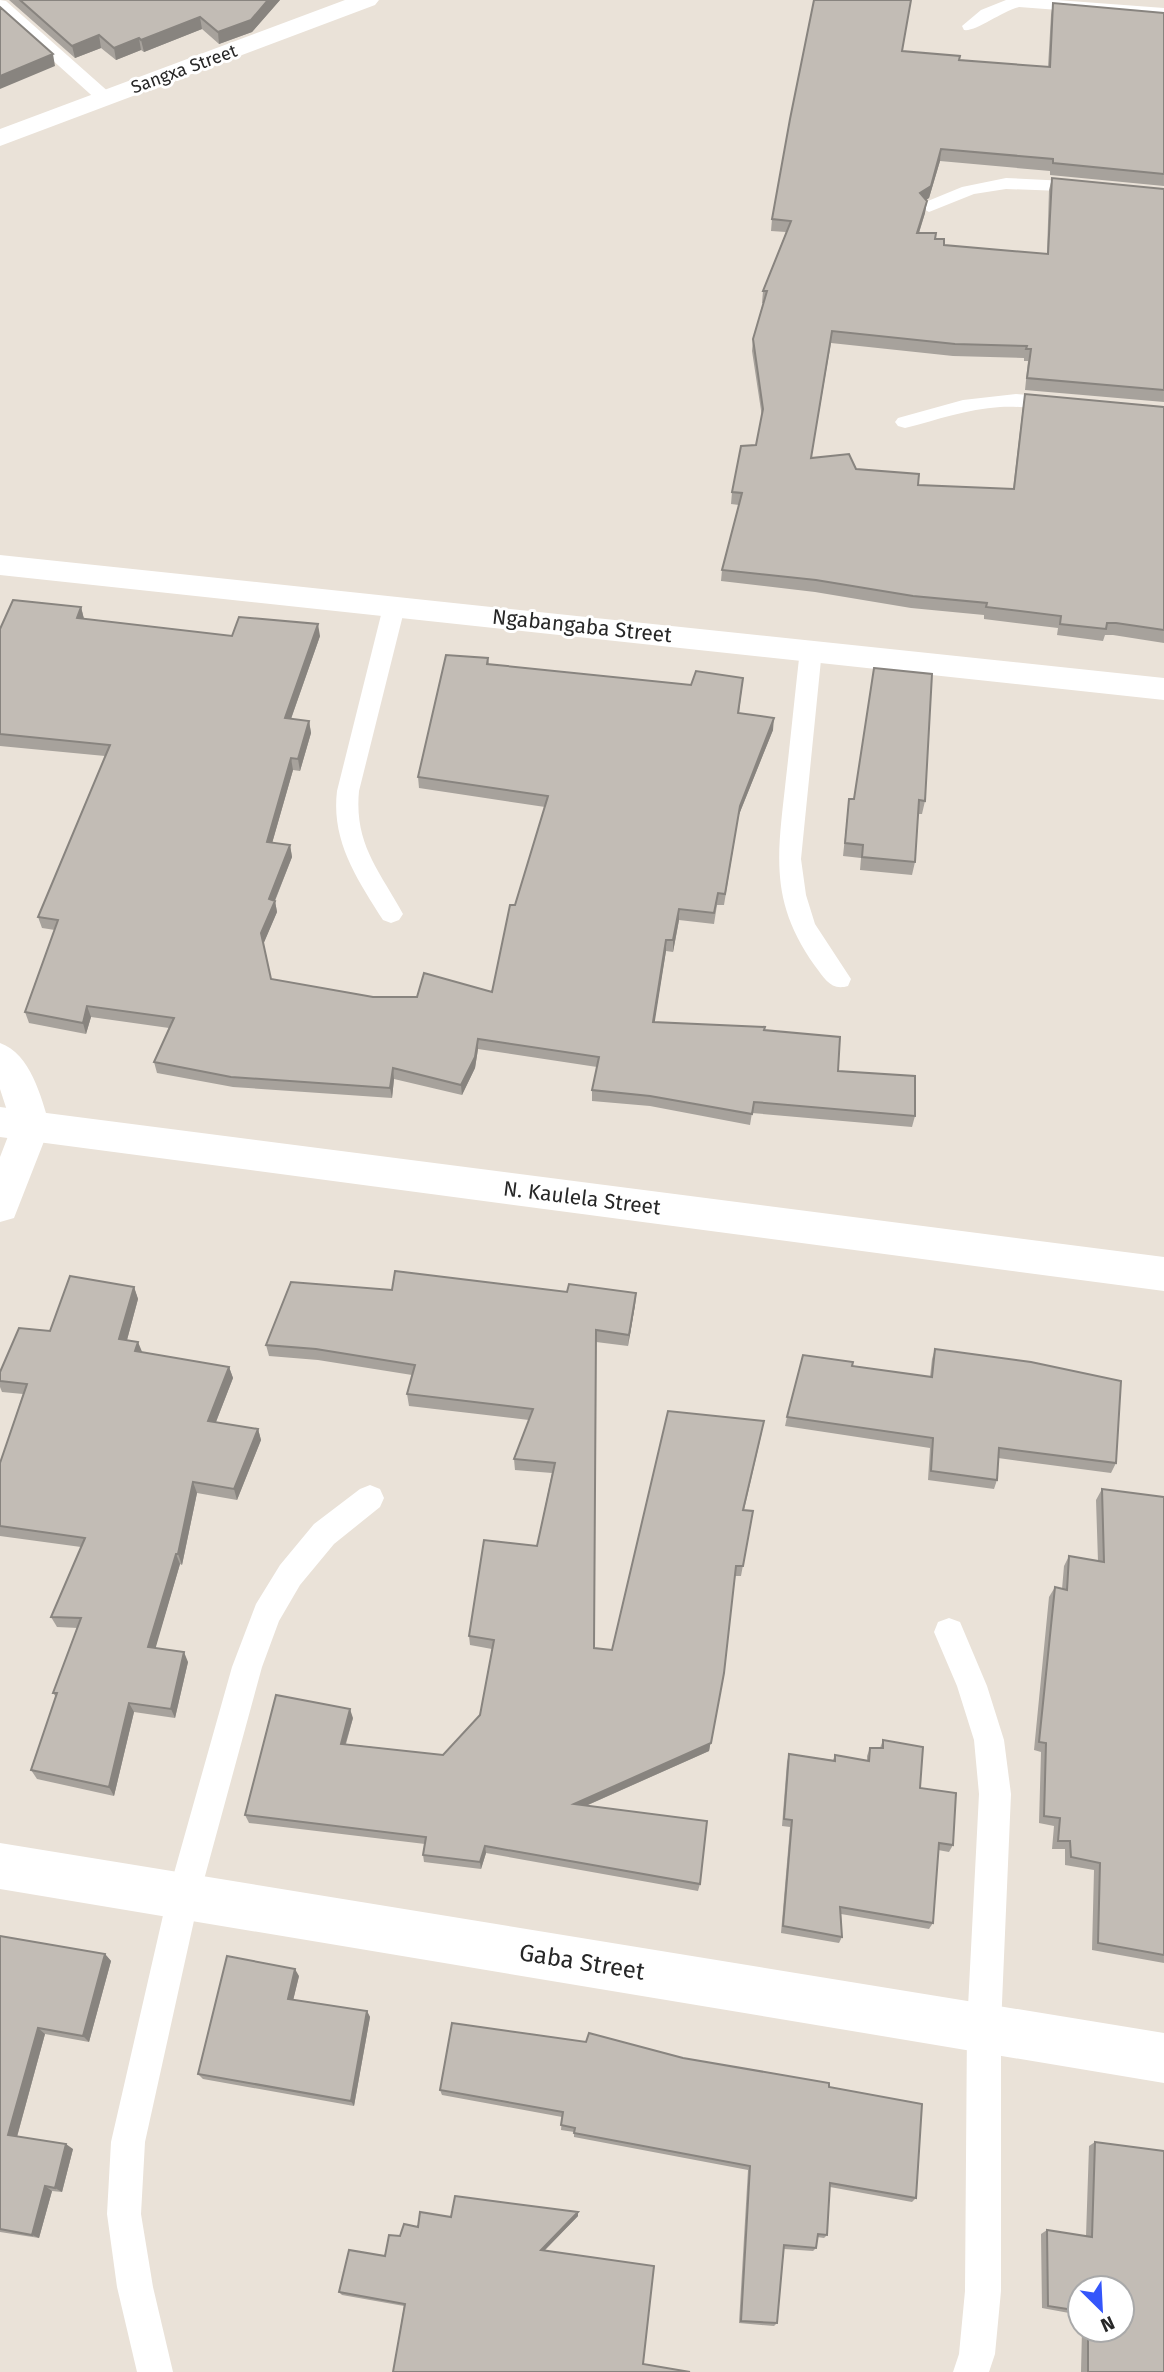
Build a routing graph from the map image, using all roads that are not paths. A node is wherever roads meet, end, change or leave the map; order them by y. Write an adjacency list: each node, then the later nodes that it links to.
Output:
1 (358, 1): 5 (street, Sangxa Street)
2 (0, 4): 5 (lane)
3 (1164, 13): 4 (lane)
4 (970, 26)
5 (105, 98): 6 (street, Sangxa Street)
6 (0, 138)
7 (1099, 188): 8 (lane)
8 (929, 207)
9 (1072, 403): 10 (lane)
10 (905, 422)
11 (0, 565): 12 (street, Ngabangaba Street)
12 (394, 607): 13 (street, Ngabangaba Street); 15 (lane)
13 (811, 649): 14 (street, Ngabangaba Street); 16 (lane)
14 (1164, 689)
15 (391, 914)
16 (839, 979)
17 (0, 1058): 18 (street)
18 (15, 1124): 19 (street); 20 (street, N. Kaulela Street)
19 (0, 1206)
20 (1164, 1274)
21 (370, 1498): 24 (lane)
22 (949, 1632): 25 (lane)
23 (0, 1866): 24 (street, Gaba Street)
24 (183, 1899): 25 (street, Gaba Street); 27 (lane)
25 (984, 2026): 26 (street, Gaba Street); 28 (lane)
26 (1164, 2058)
27 (155, 2372)
28 (971, 2372)

